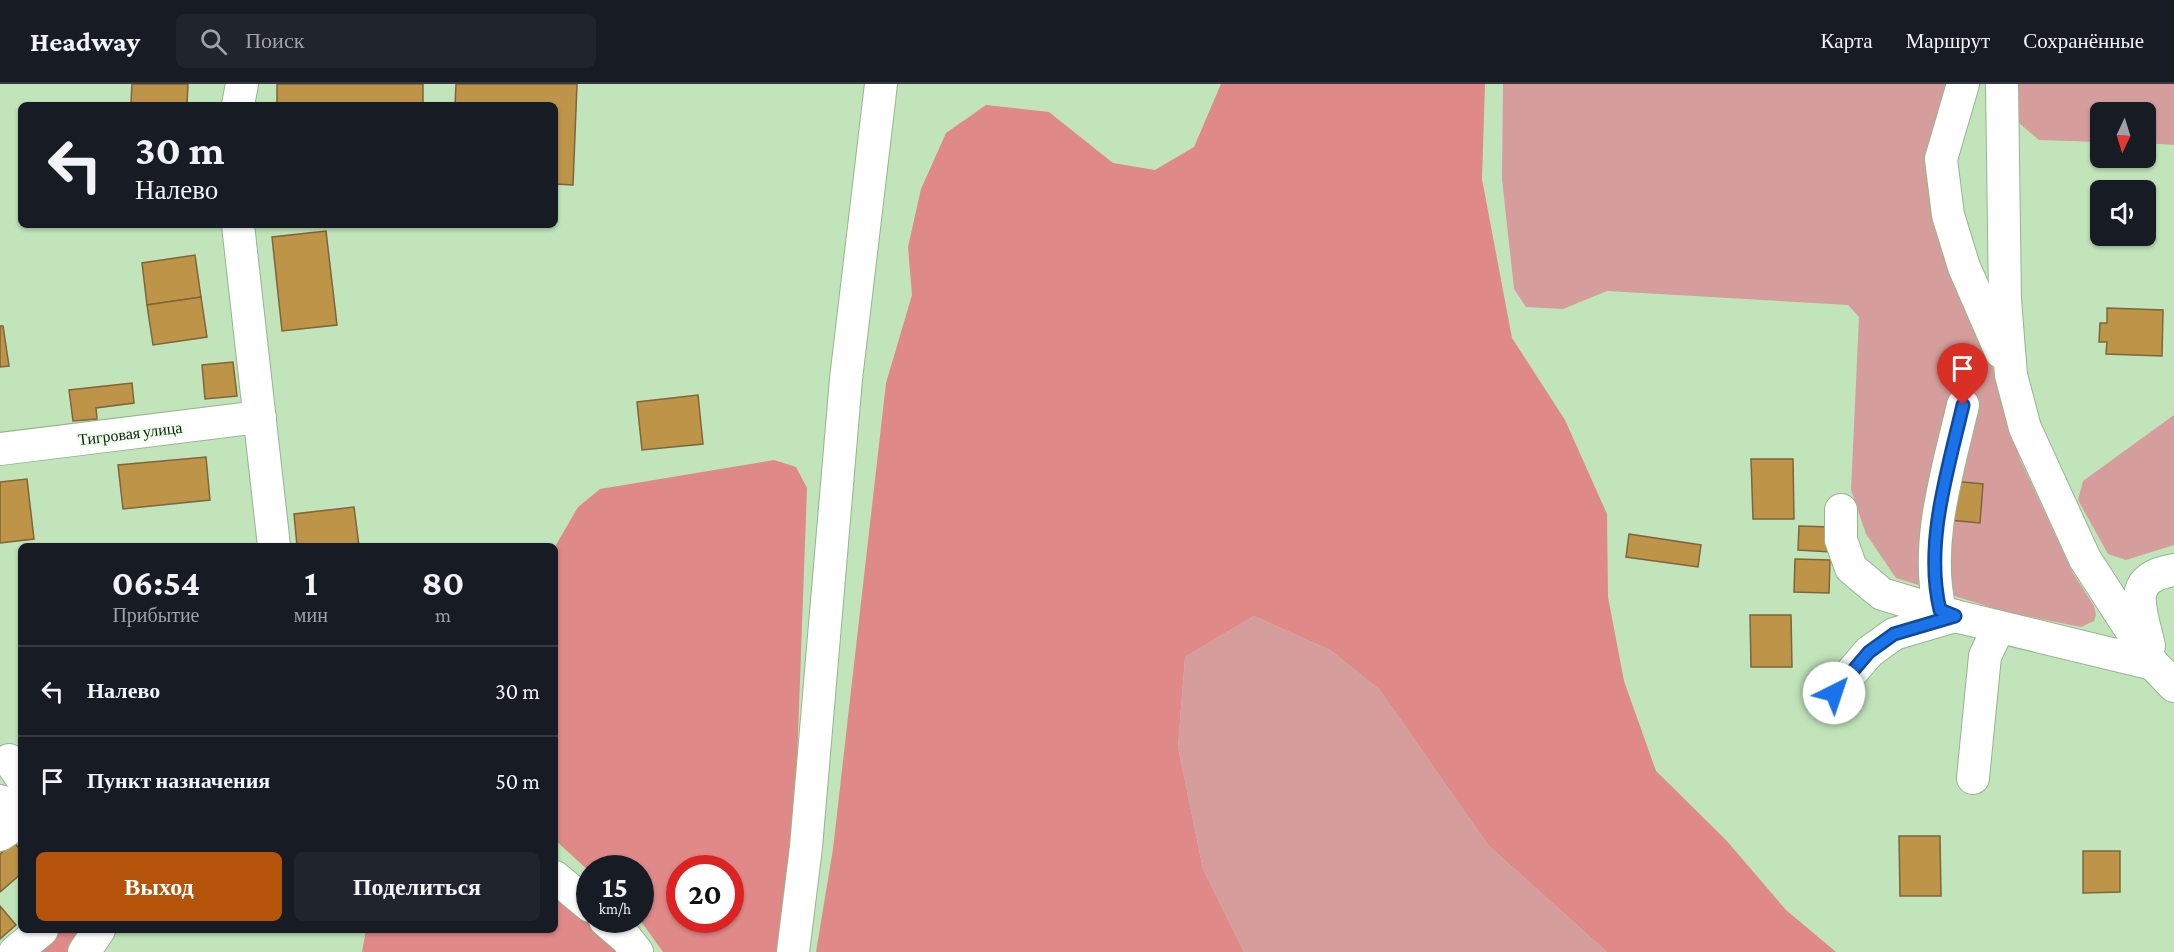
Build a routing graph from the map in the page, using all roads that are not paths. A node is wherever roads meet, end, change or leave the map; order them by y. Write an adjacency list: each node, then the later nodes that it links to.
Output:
1 (242, 84): 5 (street)
2 (881, 84): 31 (street)
3 (1963, 84): 7 (street)
4 (2002, 84): 7 (street)
5 (239, 102)
6 (238, 228): 9 (street)
7 (2011, 375): 16 (street)
8 (1963, 405): 14 (street)
9 (260, 417): 10 (street, Тигровая улица); 12 (street)
10 (0, 449)
11 (1841, 510): 14 (street)
12 (274, 543)
13 (2174, 570): 16 (street)
14 (1948, 613): 15 (street); 17 (street)
15 (2000, 627): 16 (street); 18 (street)
16 (2163, 675)
17 (1834, 693)
18 (1973, 778)
19 (0, 801): 20 (street)
20 (18, 807)
21 (18, 823): 22 (street)
22 (0, 835)
23 (558, 879): 24 (street)
24 (576, 894)
25 (38, 933): 28 (street)
26 (97, 933): 29 (street)
27 (620, 933): 30 (street)
28 (15, 952)
29 (84, 952)
30 (637, 952)
31 (793, 952)

